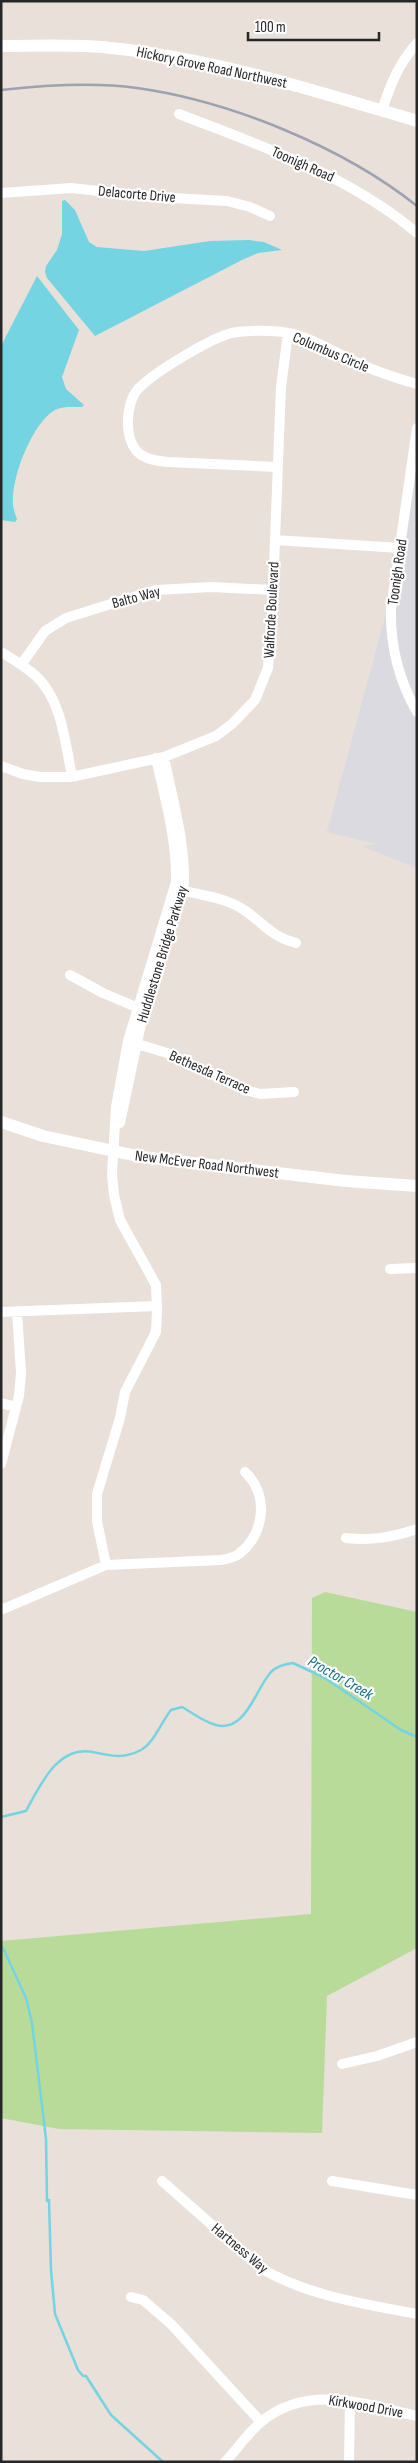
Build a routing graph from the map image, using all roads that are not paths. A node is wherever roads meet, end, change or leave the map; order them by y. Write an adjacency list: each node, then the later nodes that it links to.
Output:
1 (417, 43): 3 (street)
2 (1, 46): 3 (street, Hickory Grove Road Northwest)
3 (382, 111): 5 (street, Hickory Grove Road Northwest)
4 (179, 114): 8 (street, Toonigh Road)
5 (417, 121)
6 (1, 192): 7 (street, Delacorte Drive)
7 (270, 216)
8 (417, 233)
9 (288, 333): 10 (street, Columbus Circle); 12 (street, Walforde Boulevard); 12 (street, Columbus Circle)
10 (417, 384)
11 (417, 428): 14 (street, Toonigh Road)
12 (277, 467): 13 (street, Walforde Boulevard)
13 (275, 540): 14 (street); 15 (street, Walforde Boulevard)
14 (400, 548): 18 (street, Toonigh Road)
15 (273, 590): 17 (street, Balto Way); 19 (street, Walforde Boulevard)
16 (1, 652): 17 (street)
17 (21, 664): 21 (street)
18 (417, 712)
19 (160, 757): 21 (street, Walforde Boulevard); 22 (street, Huddlestone Bridge Parkway)
20 (1, 766): 21 (street, Walforde Boulevard)
21 (72, 776)
22 (179, 890): 23 (street); 25 (street, Huddlestone Bridge Parkway)
23 (296, 943)
24 (70, 975): 25 (street)
25 (140, 1009): 26 (street, Huddlestone Bridge Parkway)
26 (132, 1042): 27 (street, Bethesda Terrace); 29 (street, Huddlestone Bridge Parkway)
27 (294, 1092)
28 (1, 1122): 29 (street, New McEver Road Northwest)
29 (114, 1150): 30 (street, New McEver Road Northwest); 33 (street, Huddlestone Bridge Parkway)
30 (417, 1186)
31 (417, 1268): 32 (street)
32 (390, 1269)
33 (157, 1306): 35 (street); 42 (street, Huddlestone Bridge Parkway)
34 (1, 1312): 35 (street)
35 (17, 1312): 37 (street)
36 (1, 1403): 37 (street)
37 (16, 1407): 38 (street)
38 (1, 1464)
39 (245, 1472): 42 (street)
40 (417, 1529): 41 (street)
41 (346, 1538)
42 (106, 1565): 43 (street)
43 (1, 1610)
44 (417, 2042): 45 (street)
45 (342, 2064)
46 (162, 2181): 50 (street, Hartness Way)
47 (332, 2181): 48 (street)
48 (417, 2195)
49 (132, 2297): 53 (street)
50 (417, 2314)
51 (350, 2402): 52 (street, Kirkwood Drive); 53 (street, Kirkwood Drive); 55 (street)
52 (417, 2416)
53 (260, 2422): 54 (street, Kirkwood Drive)
54 (225, 2462)
55 (349, 2462)

